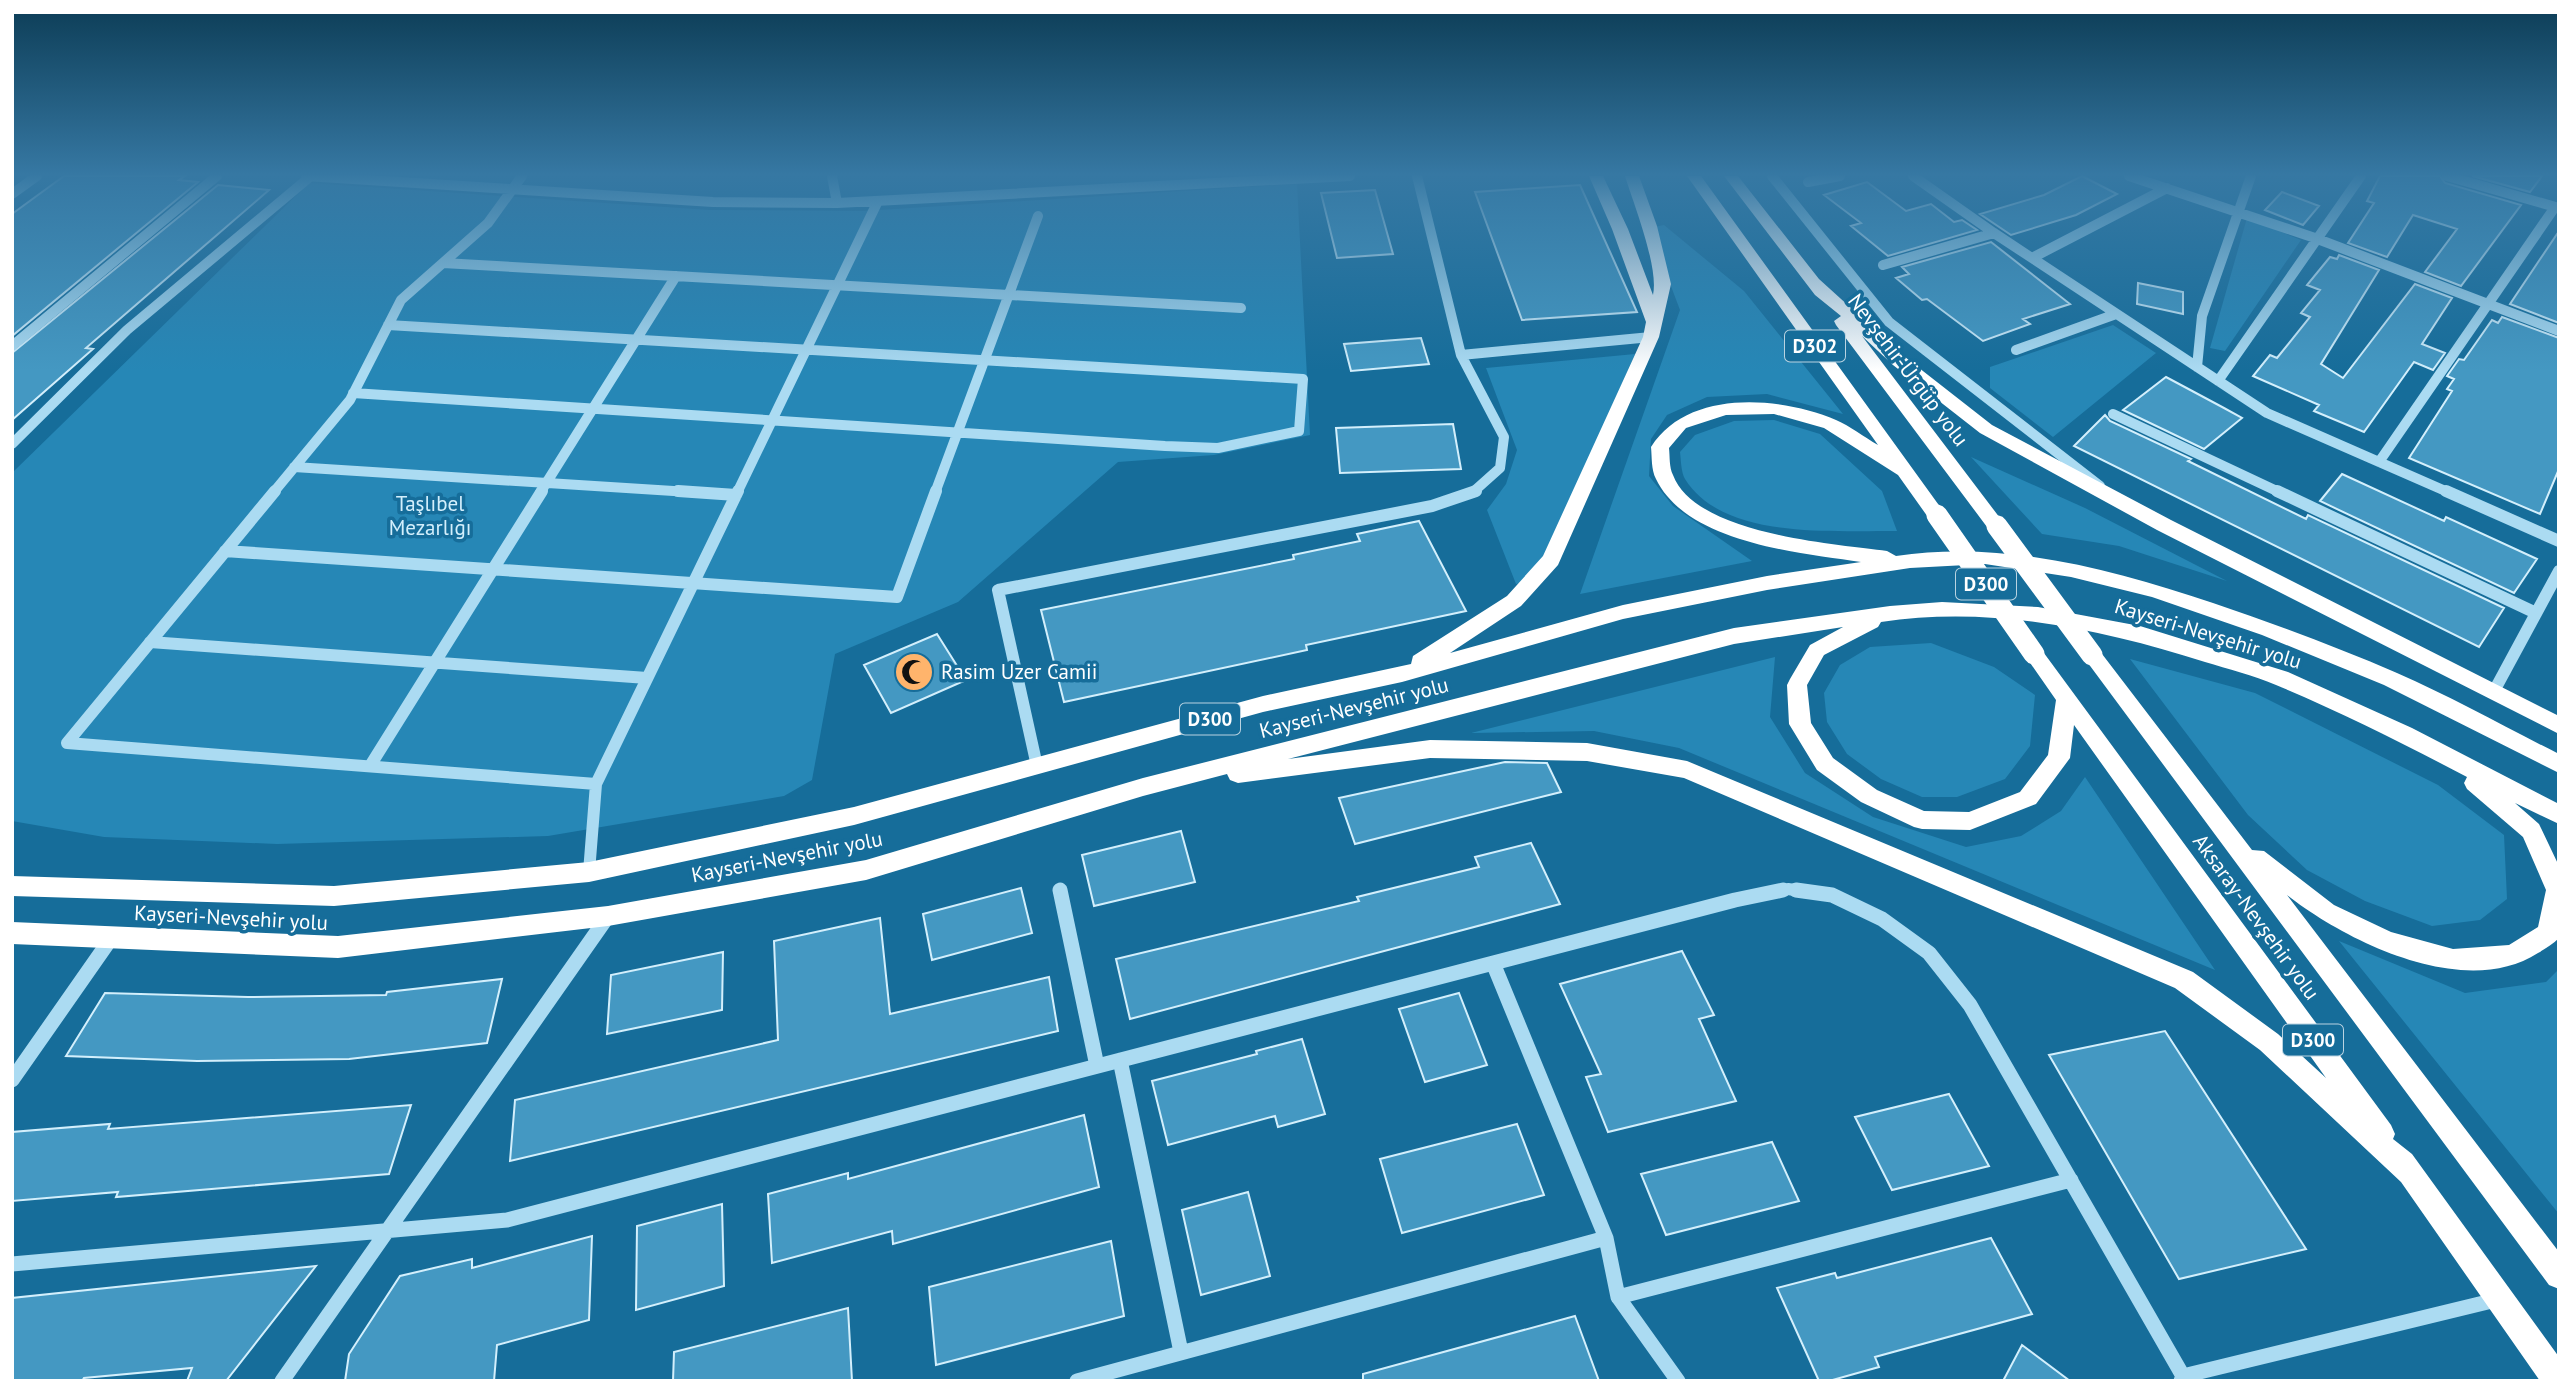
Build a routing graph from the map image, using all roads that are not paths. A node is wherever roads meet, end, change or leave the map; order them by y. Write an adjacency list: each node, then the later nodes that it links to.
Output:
1 (139, 241): 33 (street)
2 (233, 241): 45 (street)
3 (468, 241): 20 (street)
4 (858, 241): 24 (street)
5 (1029, 241): 25 (street)
6 (1433, 241): 36 (street)
7 (1624, 241): 31 (highway)
8 (1653, 241): 31 (highway)
9 (1741, 241): 50 (highway, D302)
10 (1781, 241): 23 (highway, Nevşehir-Ürgüp yolu / D302)
11 (1824, 241): 53 (street)
12 (1966, 241): 21 (street)
13 (2006, 241): 19 (street)
14 (2065, 241): 19 (street)
15 (2227, 241): 38 (street)
16 (2313, 241): 39 (street)
17 (2323, 241): 26 (street)
18 (2533, 241): 26 (street)
19 (2032, 258): 28 (street)
20 (443, 263): 22 (street); 29 (street)
21 (1883, 265)
22 (676, 276): 24 (street); 32 (street)
23 (1813, 282): 53 (highway); 55 (highway, Nevşehir-Ürgüp yolu / D302)
24 (837, 285): 25 (street); 34 (street)
25 (1008, 295): 27 (street); 37 (street)
26 (2488, 304): 30 (street); 48 (street)
27 (1241, 309)
28 (2116, 314): 35 (street); 38 (street)
29 (388, 325): 32 (street); 40 (street)
30 (2559, 331)
31 (1653, 332): 36 (street); 66 (highway)
32 (637, 339): 34 (street); 41 (street)
33 (12, 346)
34 (807, 348): 37 (street); 43 (street)
35 (2017, 350)
36 (1461, 355): 74 (street)
37 (984, 359): 46 (street); 46 (street)
38 (2197, 367): 39 (street)
39 (2218, 381): 48 (street)
40 (354, 393): 41 (street); 49 (street)
41 (594, 408): 43 (street); 51 (street)
42 (2113, 414): 62 (street)
43 (772, 420): 46 (street); 52 (street)
44 (12, 429): 45 (street)
45 (26, 430): 47 (street)
46 (958, 432): 61 (street)
47 (12, 444)
48 (2379, 462): 56 (street)
49 (294, 467): 51 (street); 57 (street)
50 (1904, 470): 54 (highway, D302); 58 (highway)
51 (547, 483): 52 (street); 59 (street)
52 (736, 495): 61 (street)
53 (2117, 499): 68 (highway)
54 (1937, 515): 69 (highway, Aksaray-Nevşehir yolu / D300, bridge)
55 (1997, 526): 78 (highway, Aksaray-Nevşehir yolu / D300, bridge)
56 (2559, 541)
57 (225, 551): 59 (street); 64 (street)
58 (1910, 561): 66 (highway, Kayseri-Nevşehir yolu / D300); 72 (highway, Kayseri-Nevşehir yolu / D300)
59 (493, 569): 61 (street); 65 (street)
60 (2559, 571): 62 (street)
61 (693, 583): 67 (street)
62 (2536, 612): 68 (street)
63 (1890, 613): 69 (highway); 71 (highway, Kayseri-Nevşehir yolu / D300); 76 (highway, Kayseri-Nevşehir yolu / D300)
64 (150, 642): 65 (street); 73 (street)
65 (435, 663): 67 (street); 73 (street)
66 (1402, 674): 74 (highway, Kayseri-Nevşehir yolu / D300)
67 (647, 678): 75 (street)
68 (2493, 693): 70 (highway)
69 (2066, 700): 89 (highway, Aksaray-Nevşehir yolu / D300)
70 (2559, 726)
71 (2404, 734): 77 (highway); 78 (highway)
72 (2559, 764)
73 (370, 766): 75 (street)
74 (1037, 766): 79 (highway, Kayseri-Nevşehir yolu / D300)
75 (596, 784): 79 (street)
76 (1143, 787): 82 (highway, Kayseri-Nevşehir yolu / D300); 89 (highway)
77 (2559, 814)
78 (2236, 843): 94 (highway, Aksaray-Nevşehir yolu / D300)
79 (589, 872): 80 (highway, Kayseri-Nevşehir yolu / D300)
80 (12, 886)
81 (1060, 890): 87 (street)
82 (608, 916): 84 (highway, Kayseri-Nevşehir yolu / D300); 91 (street)
83 (12, 933): 84 (highway, Kayseri-Nevşehir yolu / D300)
84 (112, 937): 88 (street)
85 (1493, 963): 86 (street); 90 (street); 92 (street)
86 (1120, 1060): 87 (street); 97 (street)
87 (1097, 1066): 91 (street)
88 (12, 1080)
89 (2410, 1173): 96 (highway, Aksaray-Nevşehir yolu / D300)
90 (2071, 1180): 95 (street); 98 (street)
91 (387, 1232): 93 (street); 99 (street)
92 (1606, 1238): 95 (street); 97 (street)
93 (12, 1264)
94 (2559, 1275)
95 (1618, 1297): 101 (street)
96 (2500, 1299): 98 (street); 102 (highway, Aksaray-Nevşehir yolu / D300)
97 (1181, 1352): 100 (street)
98 (2182, 1378)
99 (282, 1381)
100 (1077, 1381)
101 (1678, 1381)
102 (2558, 1381)

